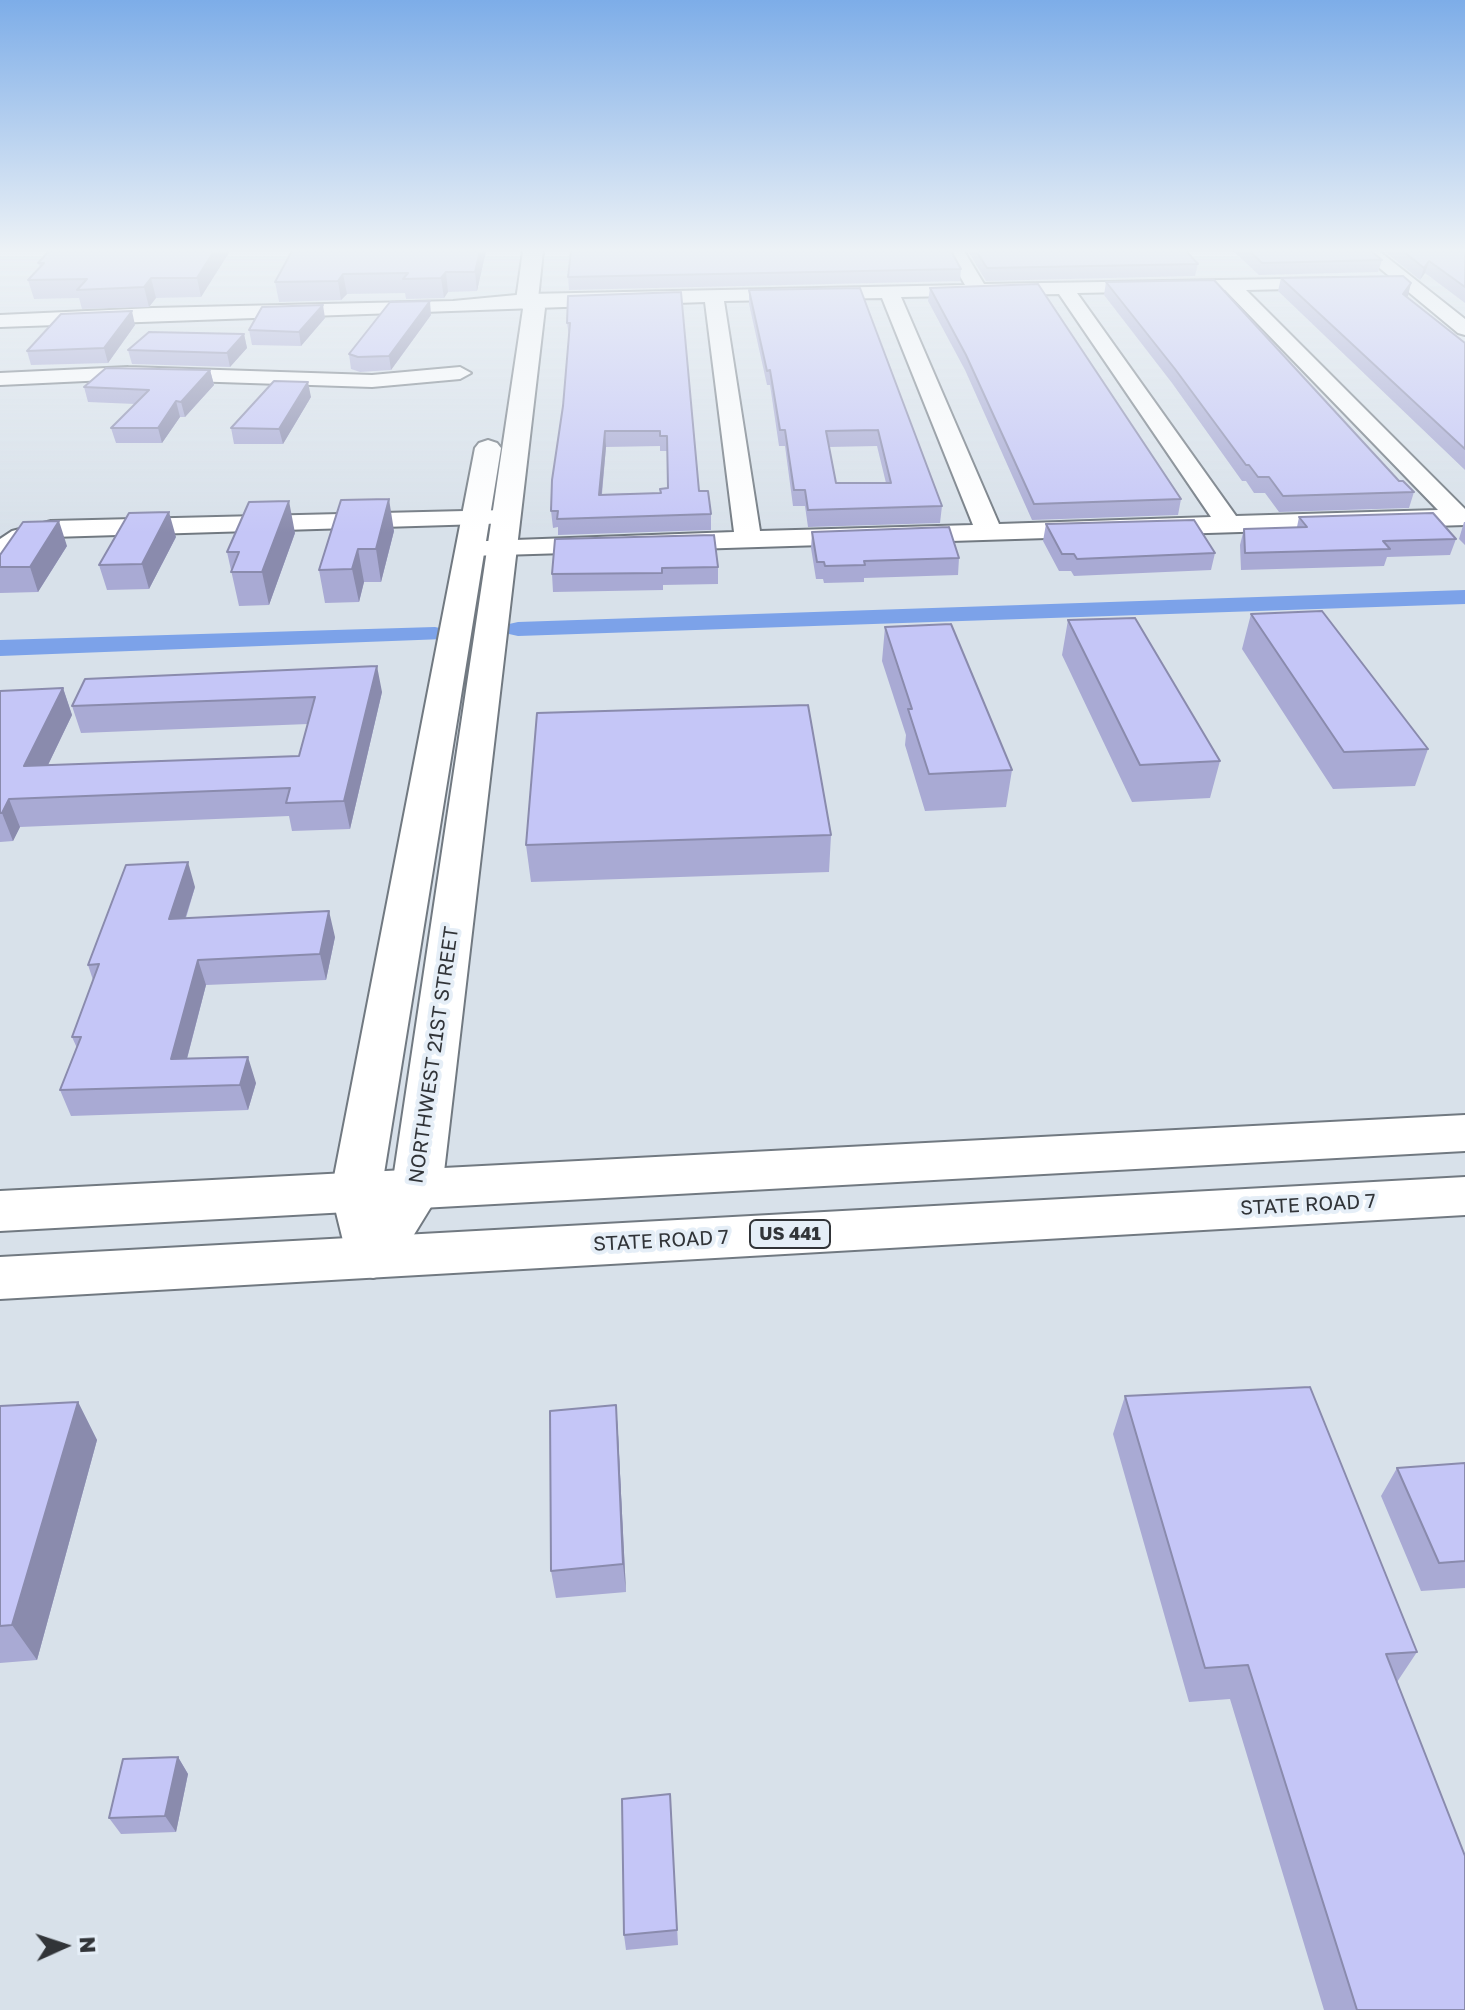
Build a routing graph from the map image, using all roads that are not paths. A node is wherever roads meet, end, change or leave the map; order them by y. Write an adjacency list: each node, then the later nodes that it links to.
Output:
1 (506, 345): 7 (street, NORTHWEST 21ST STREET)
2 (526, 345): 14 (street, NORTHWEST 21ST STREET)
3 (721, 345): 15 (street)
4 (911, 345): 13 (street)
5 (1103, 345): 12 (street)
6 (1291, 345): 11 (street)
7 (502, 371)
8 (460, 373): 9 (street)
9 (0, 379)
10 (491, 430): 14 (street, NORTHWEST 21ST STREET)
11 (1462, 517): 12 (street)
12 (1228, 524): 13 (street)
13 (989, 531): 15 (street)
14 (488, 533): 15 (street); 16 (street); 18 (street, NORTHWEST 21ST STREET); 19 (street, NORTHWEST 21ST STREET)
15 (748, 540)
16 (0, 551)
17 (1465, 1133): 18 (street)
18 (417, 1189): 19 (street); 22 (street, NORTHWEST 21ST STREET)
19 (356, 1192): 21 (street); 22 (street, NORTHWEST 21ST STREET)
20 (1465, 1196): 22 (street, STATE ROAD 7 / US 441)
21 (0, 1211)
22 (373, 1257): 23 (street, STATE ROAD 7 / US 441)
23 (0, 1278)

